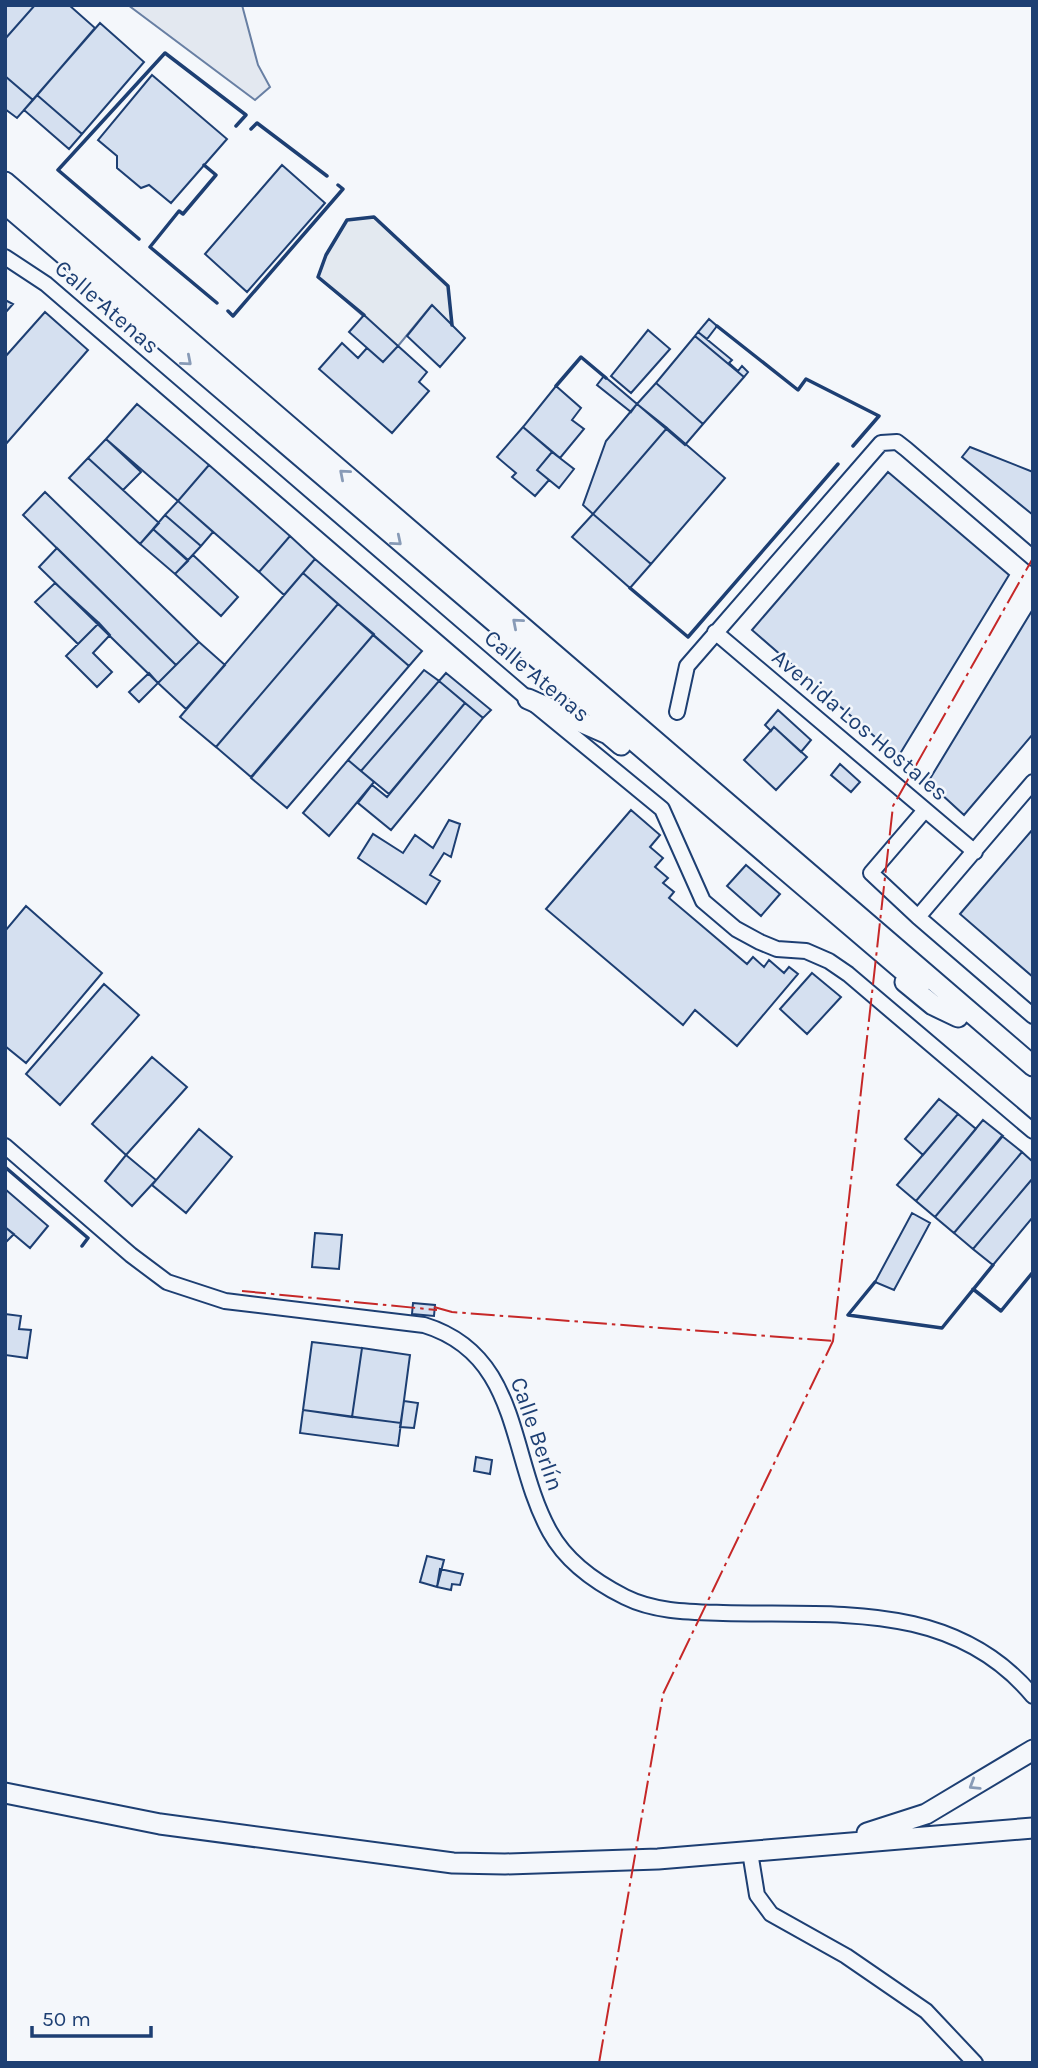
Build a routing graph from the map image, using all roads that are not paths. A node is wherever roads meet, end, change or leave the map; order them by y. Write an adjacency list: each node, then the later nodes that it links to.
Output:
1 (5, 182): 5 (main road)
2 (5, 194): 5 (main road)
3 (5, 204): 15 (main road, one-way to 15)
4 (5, 257): 8 (street, Calle Atenas)
5 (153, 309): 16 (main road, one-way to 5)
6 (1033, 558): 7 (street)
7 (715, 632): 9 (street); 11 (street, Avenida Los Hostales)
8 (528, 699): 15 (main road); 18 (street, Calle Atenas)
9 (677, 712)
10 (1033, 782): 12 (street)
11 (925, 810): 12 (street, Avenida Los Hostales); 13 (street)
12 (975, 852): 13 (street)
13 (918, 917): 14 (street)
14 (1033, 1016)
15 (958, 1017): 17 (main road)
16 (1033, 1066)
17 (1033, 1079)
18 (1029, 1126)
19 (5, 1146): 20 (street, Calle Berlín)
20 (1033, 1696)
21 (1033, 1750): 24 (main road, one-way to 24)
22 (5, 1793): 25 (main road)
23 (1033, 1828): 24 (main road)
24 (809, 1849): 25 (main road)
25 (750, 1852): 26 (street)
26 (975, 2063)

